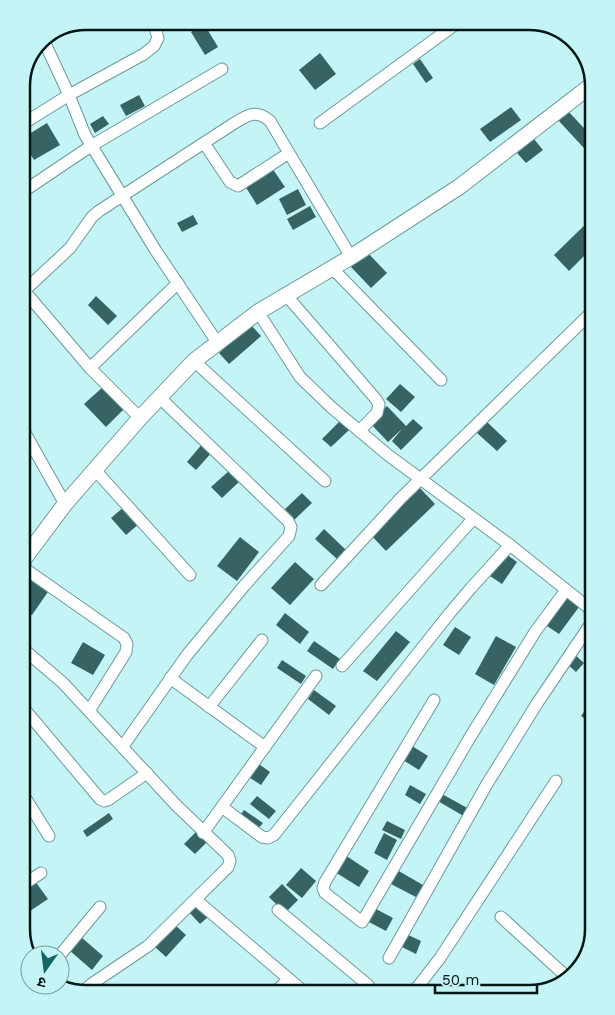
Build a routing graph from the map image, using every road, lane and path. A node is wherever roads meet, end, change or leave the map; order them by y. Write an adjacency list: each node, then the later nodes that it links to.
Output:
1 (156, 30): 6 (street)
2 (448, 30): 8 (street)
3 (46, 47): 6 (street)
4 (222, 69): 10 (street)
5 (585, 90): 14 (street)
6 (69, 95): 7 (street); 10 (street)
7 (30, 119)
8 (320, 123)
9 (204, 143): 11 (street); 11 (street); 13 (street)
10 (92, 146): 12 (street); 13 (street)
11 (289, 153): 14 (street)
12 (30, 187)
13 (122, 195): 16 (street); 17 (street)
14 (351, 257): 15 (street)
15 (332, 268): 18 (street); 25 (street)
16 (30, 283)
17 (178, 283): 22 (street); 24 (street)
18 (286, 295): 20 (street); 28 (street)
19 (30, 297): 24 (street)
20 (258, 312): 22 (street); 28 (street)
21 (585, 319): 31 (street)
22 (217, 342): 23 (street)
23 (194, 361): 26 (street); 32 (street)
24 (90, 368): 27 (street)
25 (442, 380)
26 (159, 397): 27 (street); 47 (street)
27 (140, 418): 30 (street)
28 (359, 431): 31 (street)
29 (30, 442): 33 (street)
30 (95, 470): 33 (street); 38 (street)
31 (421, 480): 34 (street); 39 (street)
32 (325, 481)
33 (65, 504): 36 (street)
34 (472, 519): 35 (street); 45 (street)
35 (510, 546): 40 (street); 57 (street)
36 (30, 552)
37 (30, 570): 50 (street)
38 (190, 576)
39 (321, 585)
40 (566, 590): 41 (street); 48 (street)
41 (585, 605)
42 (585, 632): 67 (street)
43 (262, 640): 49 (street)
44 (30, 655): 50 (street)
45 (342, 666)
46 (316, 676): 53 (street)
47 (170, 678): 49 (street); 52 (street)
48 (434, 700)
49 (209, 707): 53 (street)
50 (89, 712): 52 (street)
51 (30, 716): 54 (street)
52 (122, 746): 54 (street)
53 (265, 747): 57 (street)
54 (147, 773): 58 (street)
55 (556, 781): 74 (street)
56 (30, 805): 59 (street)
57 (222, 807): 58 (street)
58 (203, 832): 62 (street)
59 (49, 836)
60 (41, 873): 61 (street)
61 (30, 880)
62 (196, 900): 69 (street); 70 (street)
63 (100, 908): 66 (street)
64 (278, 910): 73 (street)
65 (501, 917): 68 (street)
66 (69, 945)
67 (389, 958)
68 (563, 973)
69 (289, 979): 71 (street); 72 (street)
70 (91, 985)
71 (282, 985)
72 (296, 985)
73 (367, 985)
74 (419, 985)

